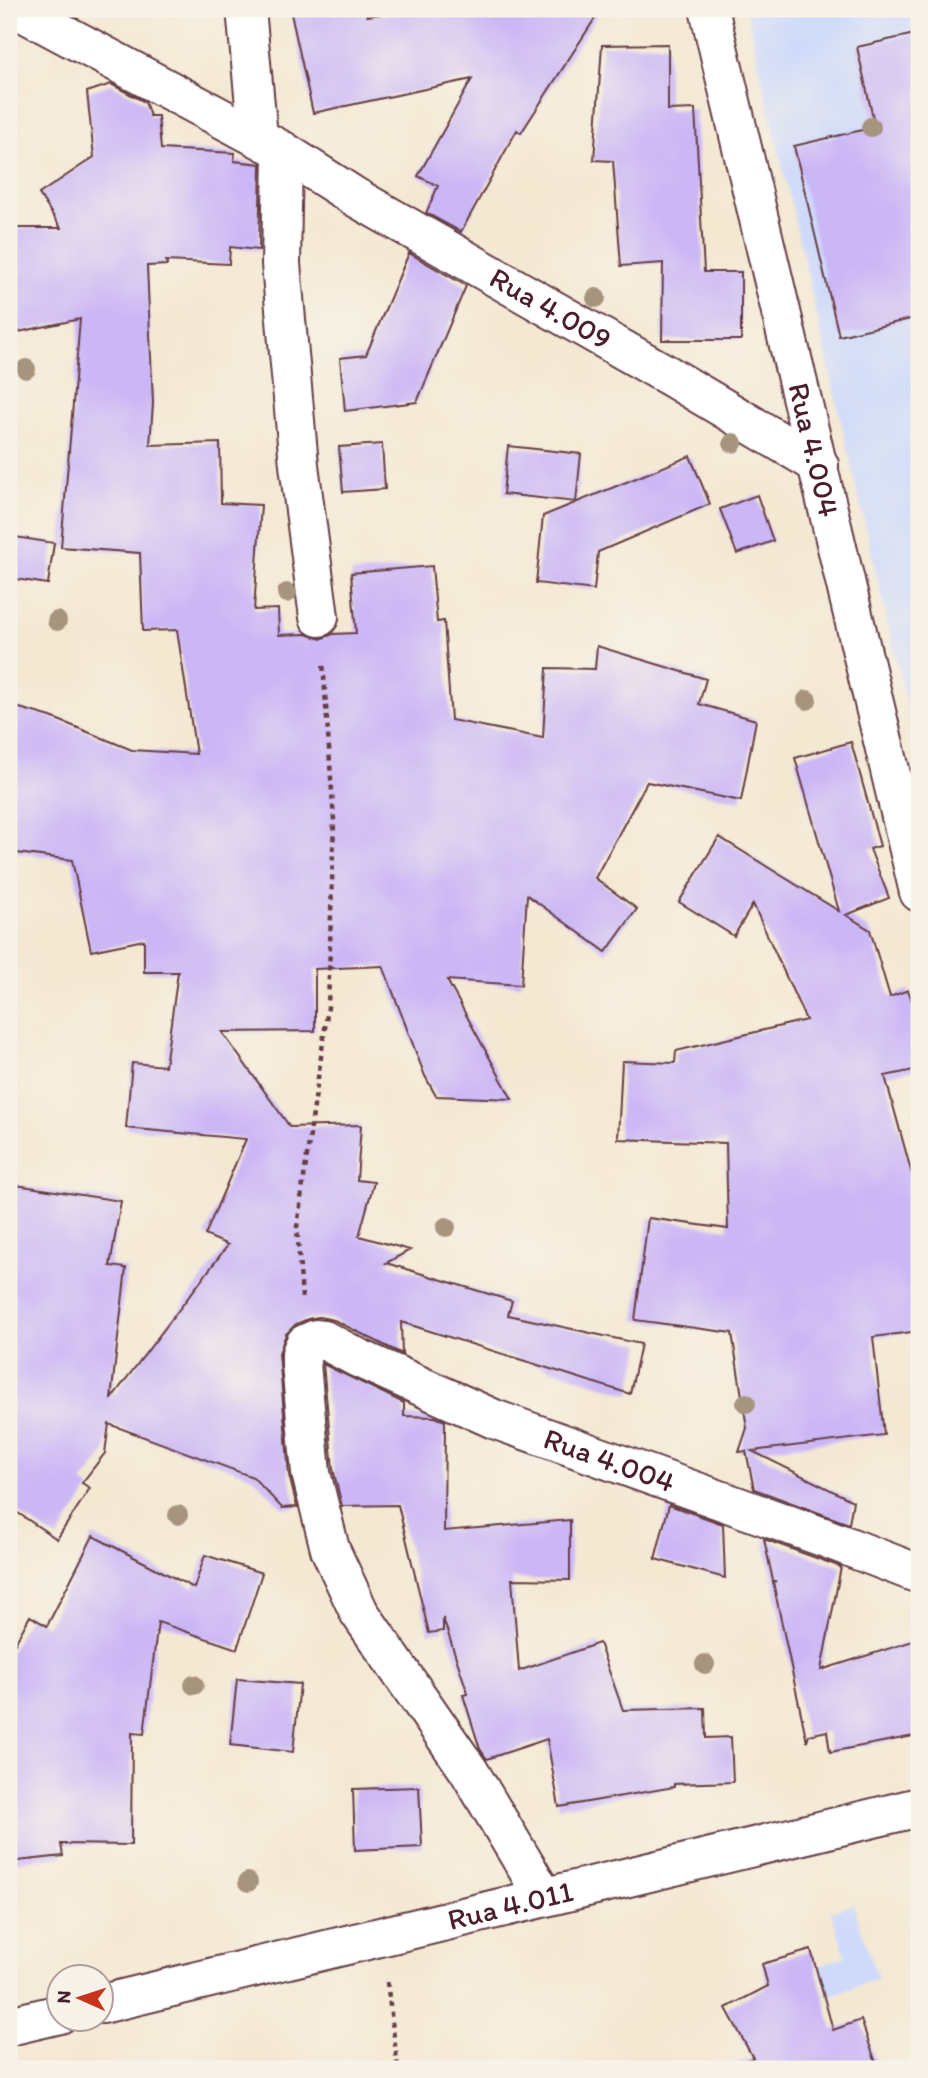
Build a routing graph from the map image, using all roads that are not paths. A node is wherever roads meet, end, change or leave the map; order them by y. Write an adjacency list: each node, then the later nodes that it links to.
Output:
1 (17, 9): 4 (street, Rua 4.009)
2 (246, 9): 4 (street)
3 (709, 9): 5 (street, Rua 4.004)
4 (271, 144): 5 (street, Rua 4.009); 6 (street)
5 (819, 466): 7 (street, Rua 4.004)
6 (319, 617)
7 (919, 892)
8 (919, 1574): 10 (street, Rua 4.004)
9 (919, 1807): 10 (street, Rua 4.011)
10 (544, 1897): 11 (street, Rua 4.011)
11 (116, 2001)
12 (46, 2017): 13 (street)
13 (9, 2026)

